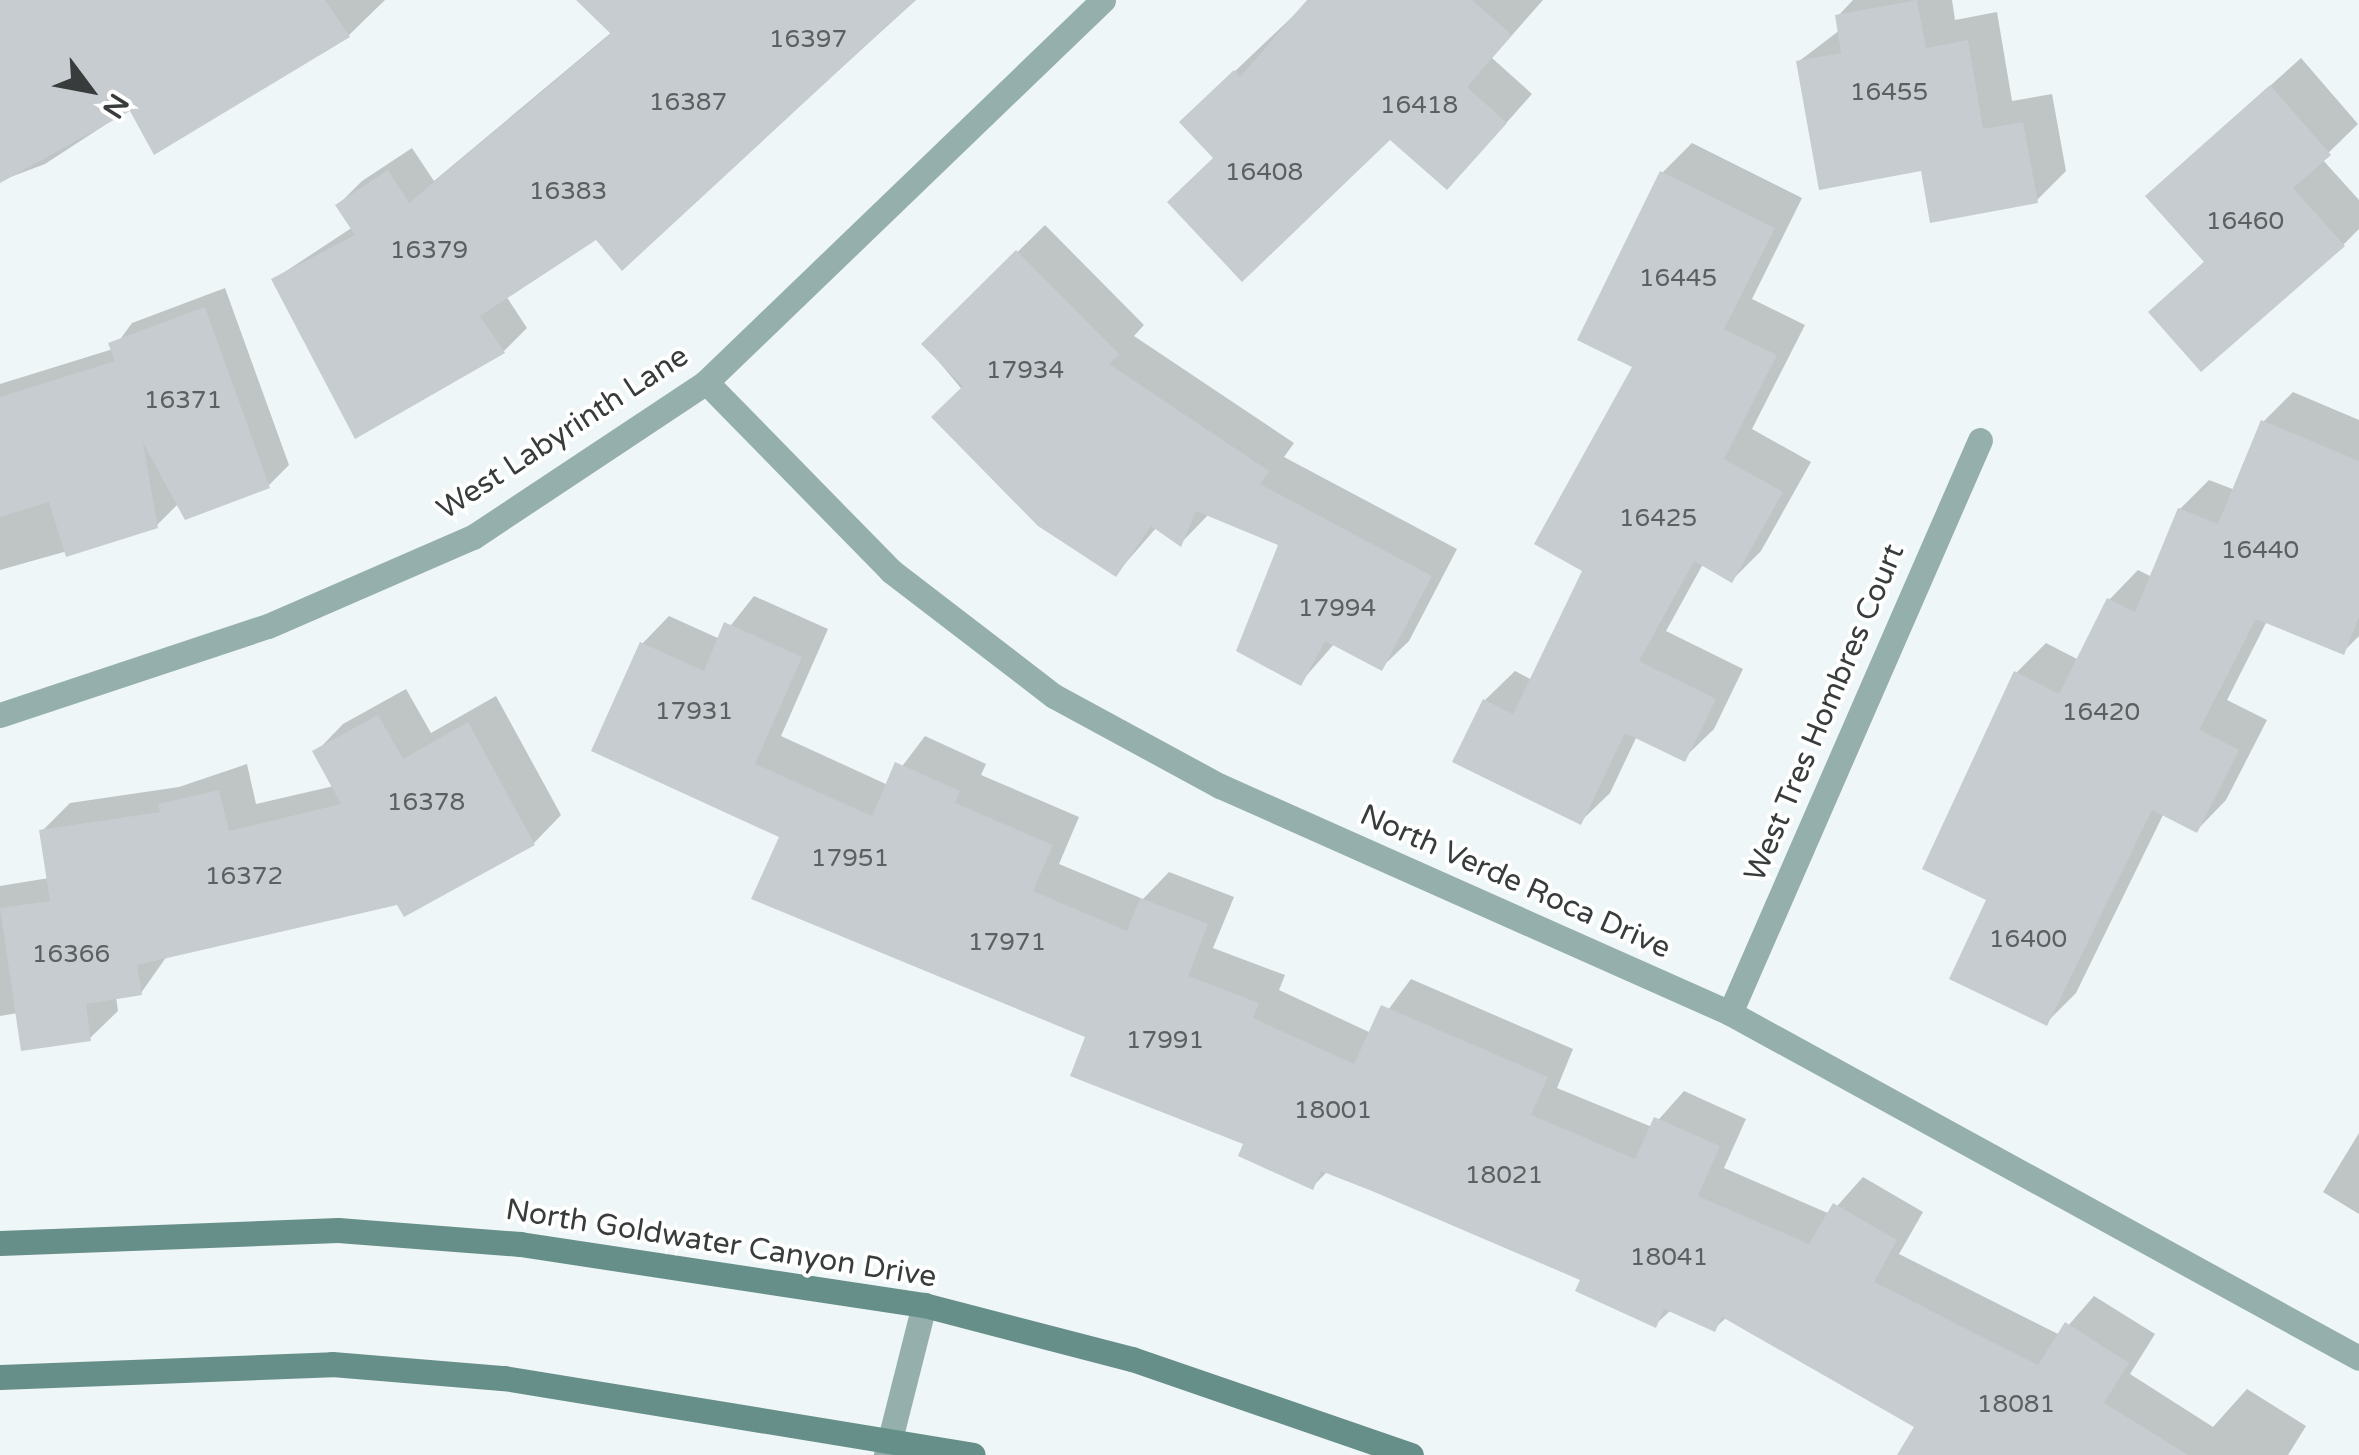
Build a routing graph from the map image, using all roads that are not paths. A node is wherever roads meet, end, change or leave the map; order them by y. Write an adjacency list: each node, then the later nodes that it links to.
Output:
1 (1103, 0): 2 (street, West Labyrinth Lane)
2 (706, 382): 4 (street, West Labyrinth Lane); 5 (street, North Verde Roca Drive)
3 (1980, 440): 5 (street, West Tres Hombres Court)
4 (0, 715)
5 (1730, 1013): 8 (street, North Verde Roca Drive)
6 (0, 1243): 7 (street, North Goldwater Canyon Drive)
7 (924, 1306): 10 (street); 12 (street, North Goldwater Canyon Drive)
8 (2359, 1358)
9 (0, 1377): 10 (street)
10 (896, 1449): 11 (street)
11 (973, 1455)
12 (1411, 1455)

